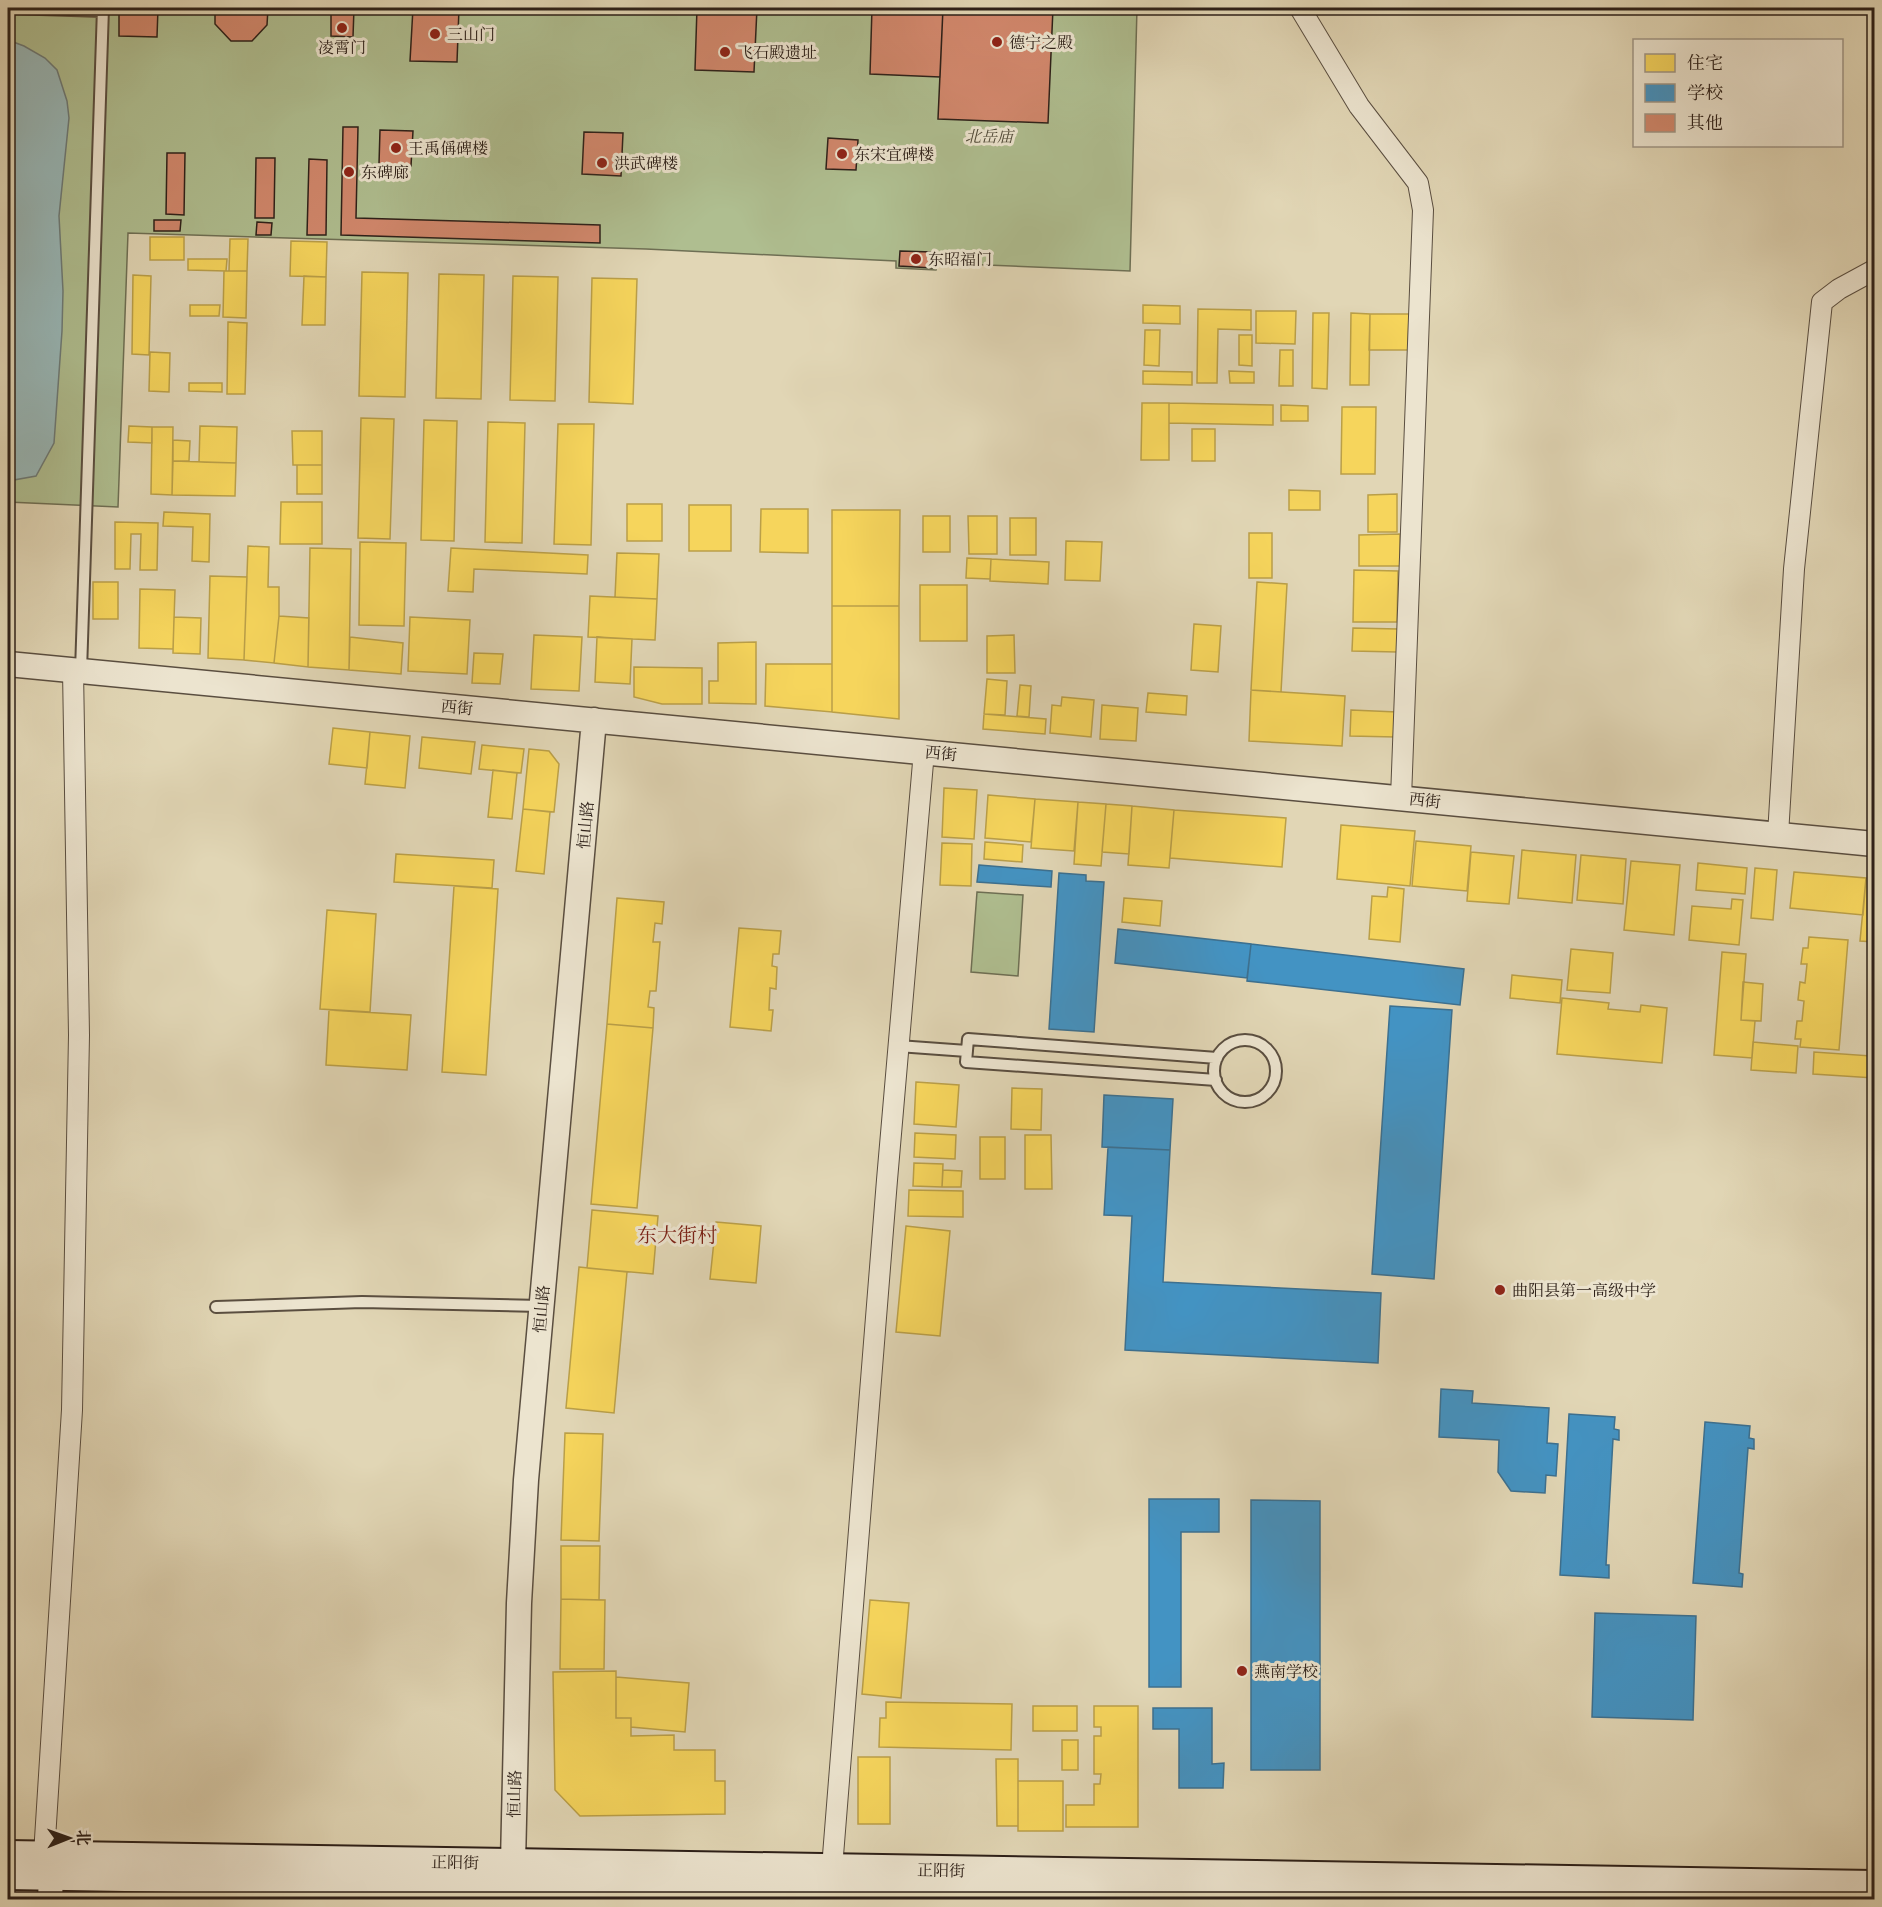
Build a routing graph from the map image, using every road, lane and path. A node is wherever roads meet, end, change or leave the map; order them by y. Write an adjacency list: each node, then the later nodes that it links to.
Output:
1 (8, 8): 3 (lane)
2 (1300, 8): 9 (street)
3 (103, 9): 6 (lane)
4 (1875, 270): 10 (street)
5 (8, 664): 6 (street, 西街)
6 (77, 671): 7 (street, 西街); 21 (street)
7 (594, 720): 8 (street, 西街); 16 (street, 恒山路)
8 (924, 752): 9 (street, 西街); 12 (street)
9 (1401, 798): 10 (street, 西街)
10 (1778, 835): 11 (street, 西街)
11 (1875, 844)
12 (898, 1046): 13 (lane); 19 (street)
13 (967, 1051): 14 (lane); 15 (lane)
14 (1217, 1058): 15 (lane); 15 (lane)
15 (1216, 1080)
16 (542, 1306): 17 (lane); 22 (street, 恒山路)
17 (216, 1307)
18 (8, 1855): 21 (main road, 正阳街)
19 (832, 1868): 23 (main road, 正阳街); 24 (main road, 正阳街)
20 (8, 1875): 21 (main road, 正阳街)
21 (48, 1877): 22 (main road, 正阳街)
22 (513, 1882): 23 (main road, 正阳街)
23 (549, 1882): 25 (main road, 正阳街)
24 (1875, 1885)
25 (1329, 1898): 26 (main road, 正阳街)
26 (1470, 1899)

